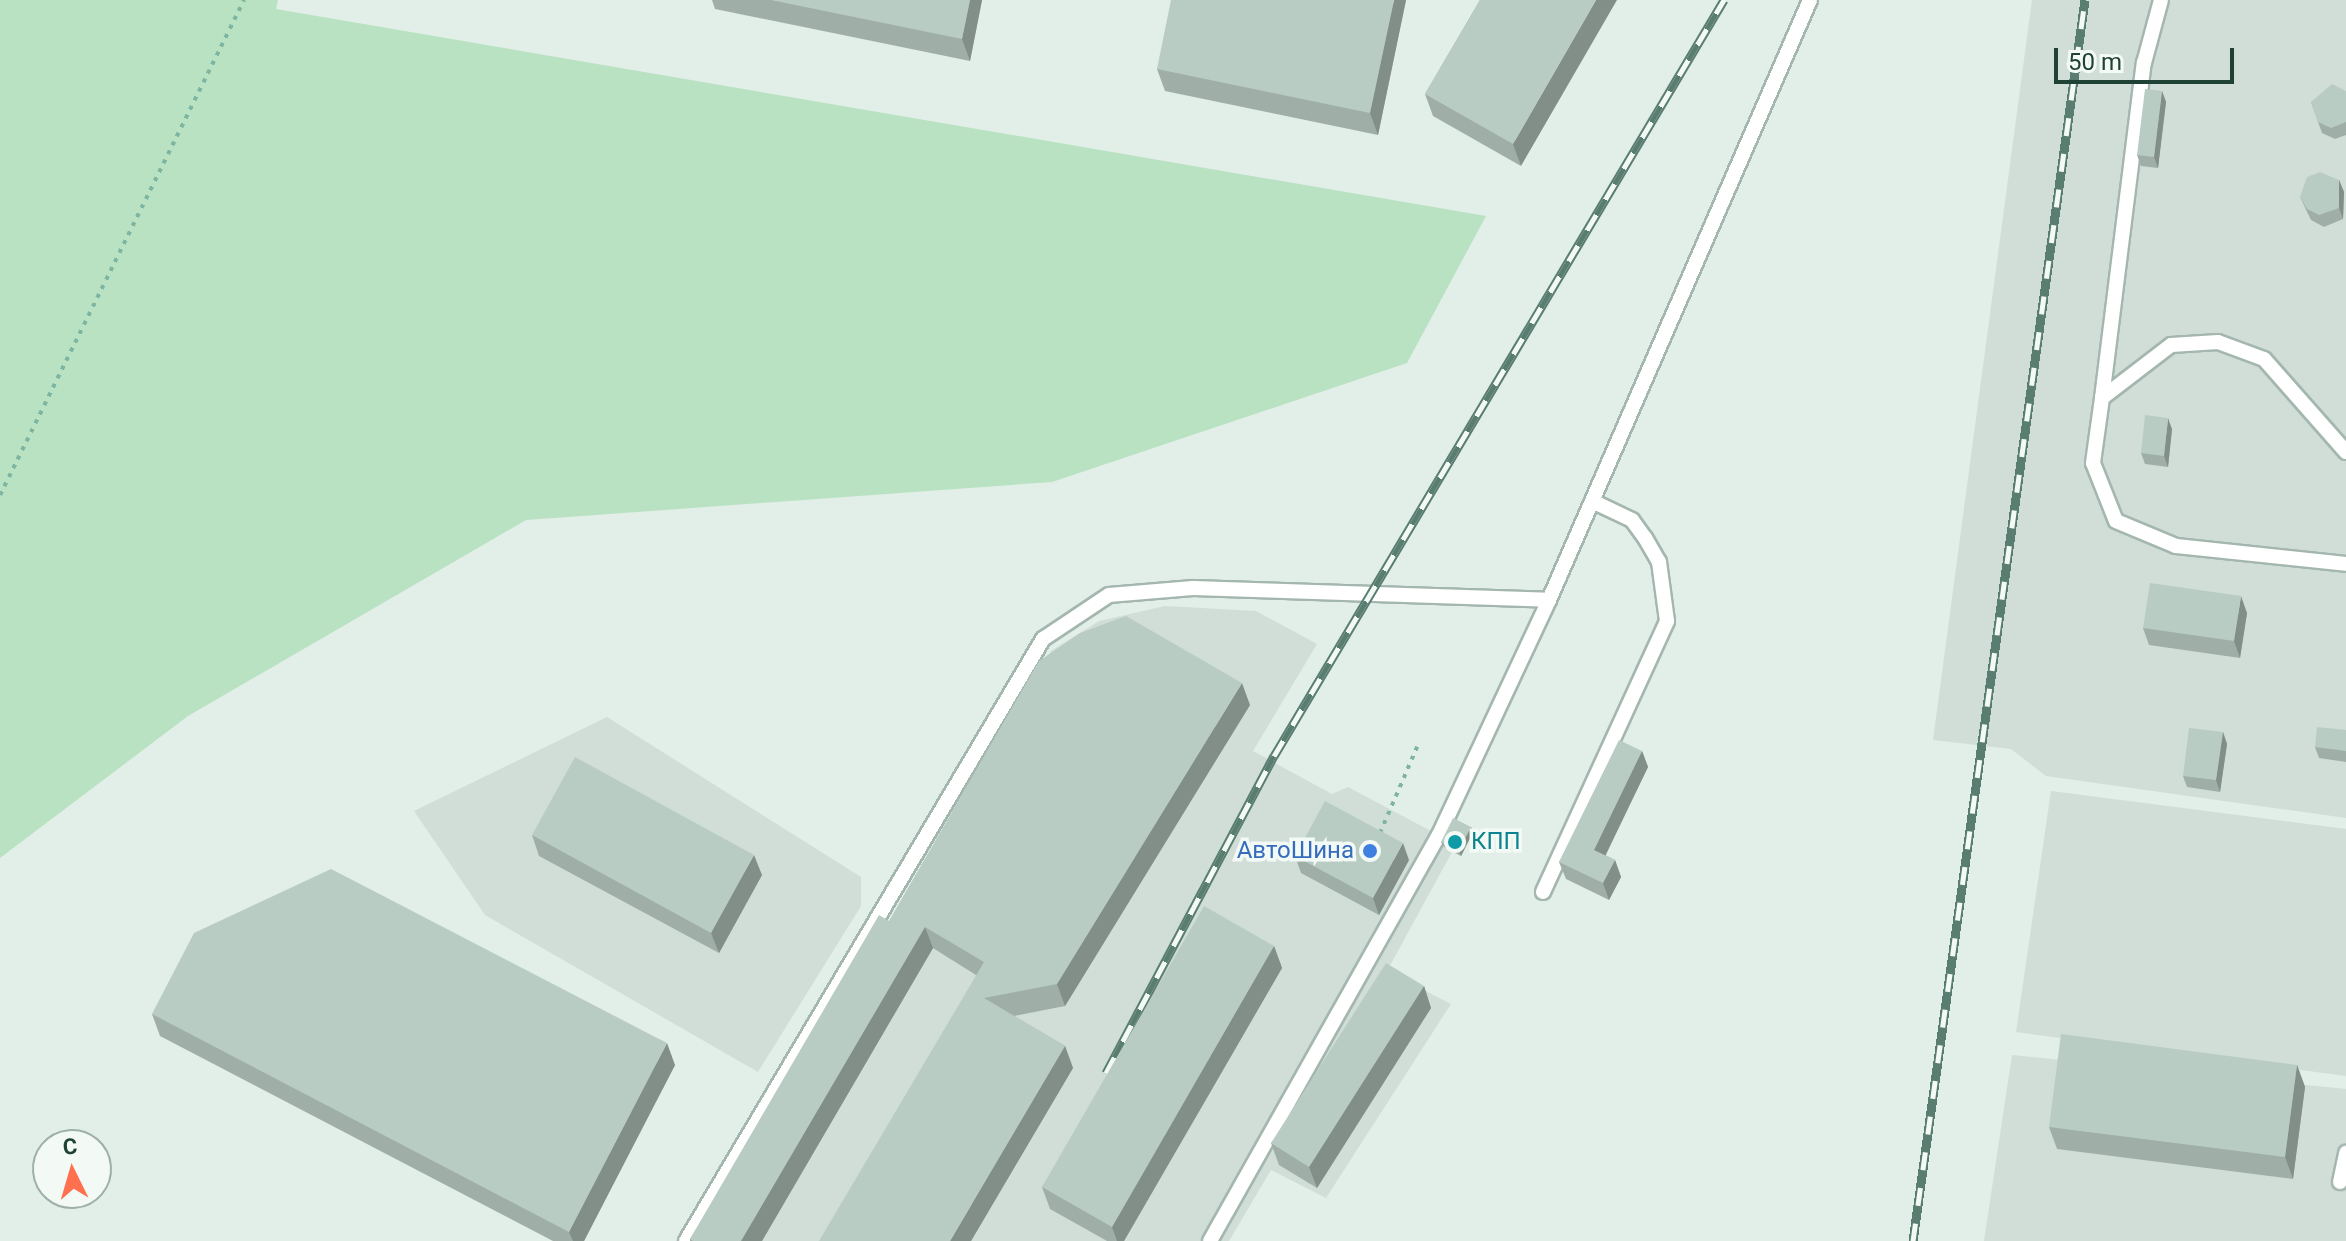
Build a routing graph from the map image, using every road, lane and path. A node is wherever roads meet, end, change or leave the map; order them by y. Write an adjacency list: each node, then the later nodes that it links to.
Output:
1 (244, 0): 6 (path)
2 (1810, 0): 7 (lane)
3 (2161, 0): 4 (lane)
4 (2102, 398): 5 (lane); 8 (lane)
5 (2346, 452)
6 (0, 495)
7 (1592, 501): 9 (lane); 12 (lane)
8 (2346, 564)
9 (1549, 600): 15 (lane); 16 (lane)
10 (1417, 747): 11 (path)
11 (1375, 842)
12 (1543, 892)
13 (2346, 1153): 14 (lane)
14 (2340, 1182)
15 (686, 1241)
16 (1210, 1241)

